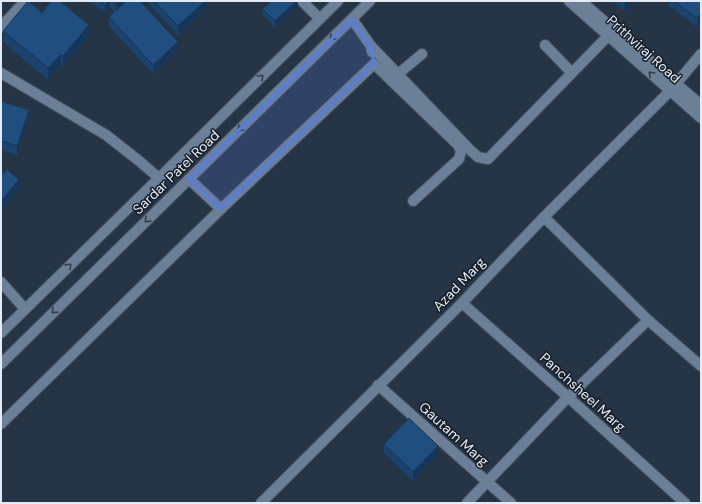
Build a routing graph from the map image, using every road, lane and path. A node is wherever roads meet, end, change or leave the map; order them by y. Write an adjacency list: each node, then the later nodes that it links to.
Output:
1 (25, 1): 9 (street)
2 (302, 1): 7 (street)
3 (338, 1): 7 (street, Sardar Patel Road)
4 (370, 1): 8 (street, Sardar Patel Road)
5 (569, 1): 10 (street, Prithviraj Road)
6 (581, 1): 19 (street, Prithviraj Road)
7 (320, 18): 22 (street, Sardar Patel Road, one-way to 7)
8 (352, 19): 12 (street); 23 (street, Sardar Patel Road, one-way to 23)
9 (1, 27)
10 (608, 36): 17 (street); 19 (street, Prithviraj Road, one-way to 10)
11 (544, 44): 17 (street)
12 (371, 46): 15 (street); 18 (street)
13 (422, 54): 18 (street)
14 (701, 54): 19 (street, Azad Marg)
15 (374, 64): 24 (street); 25 (street)
16 (1, 73): 22 (street)
17 (572, 73): 18 (street)
18 (398, 74)
19 (673, 87): 20 (street, Prithviraj Road); 21 (street, Prithviraj Road); 26 (street, Azad Marg)
20 (701, 105)
21 (701, 118)
22 (159, 178): 29 (street, Sardar Patel Road, one-way to 22)
23 (189, 179): 25 (street); 32 (street, Sardar Patel Road, one-way to 32)
24 (414, 201)
25 (221, 209): 36 (street)
26 (544, 217): 28 (street, Azad Marg); 30 (street)
27 (1, 282): 29 (street)
28 (462, 302): 34 (street, Azad Marg); 35 (street, Panchsheel Marg)
29 (25, 309): 31 (street, Sardar Patel Road)
30 (648, 320): 33 (street); 35 (street)
31 (3, 326)
32 (1, 364)
33 (701, 366)
34 (378, 385): 37 (street, Gautam Marg); 38 (street, Azad Marg)
35 (568, 397): 37 (street); 41 (street, Panchsheel Marg)
36 (2, 422)
37 (487, 482): 39 (street); 40 (street, Gautam Marg)
38 (261, 503)
39 (467, 503)
40 (511, 503)
41 (685, 503)

